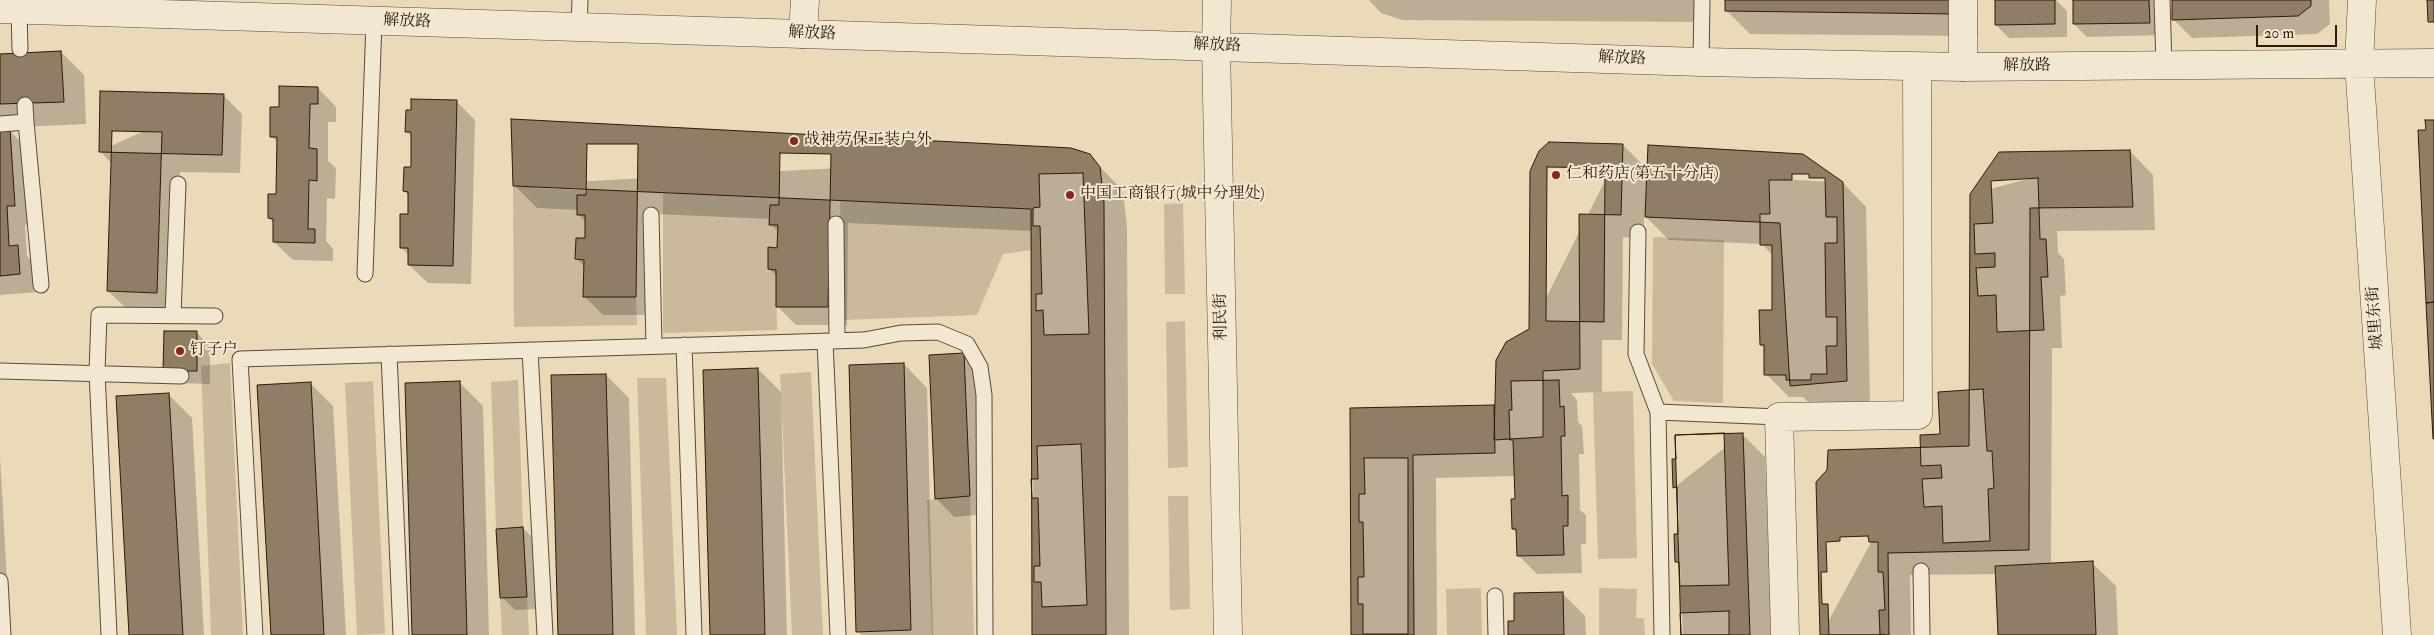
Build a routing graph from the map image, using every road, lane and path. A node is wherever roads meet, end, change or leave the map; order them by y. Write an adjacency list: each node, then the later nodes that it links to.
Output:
1 (580, 0): 12 (lane)
2 (805, 0): 13 (street)
3 (1217, 0): 14 (street, 利民街)
4 (1702, 0): 16 (lane)
5 (1963, 0): 21 (street)
6 (2162, 0): 19 (lane)
7 (2362, 0): 17 (street, 城里东街)
8 (102, 6): 9 (street, 解放路); 10 (street, 解放路)
9 (296, 9): 11 (street, 解放路)
10 (9, 10): 15 (lane)
11 (374, 21): 12 (street, 解放路); 29 (lane)
12 (579, 27): 13 (street, 解放路)
13 (803, 34): 14 (street, 解放路)
14 (1216, 46): 16 (street, 解放路); 54 (street, 利民街)
15 (20, 49)
16 (1701, 62): 20 (street, 解放路)
17 (2359, 63): 18 (street, 解放路); 19 (street, 解放路); 59 (street, 城里东街)
18 (2434, 63)
19 (2164, 66): 21 (street, 解放路)
20 (1917, 67): 21 (street, 解放路); 42 (street)
21 (1964, 67)
22 (25, 105): 23 (lane)
23 (26, 122): 24 (lane); 30 (lane)
24 (0, 124)
25 (178, 184): 31 (lane)
26 (651, 215): 35 (lane)
27 (836, 224): 33 (lane)
28 (1638, 232): 41 (lane)
29 (364, 274)
30 (41, 286)
31 (172, 316): 32 (lane); 39 (lane)
32 (215, 316)
33 (831, 341): 34 (lane); 52 (lane); 53 (lane)
34 (684, 345): 35 (lane); 51 (lane)
35 (654, 346): 36 (lane)
36 (530, 350): 37 (lane); 50 (lane)
37 (389, 354): 48 (lane); 49 (lane)
38 (0, 370): 39 (lane)
39 (97, 372): 40 (lane); 47 (lane)
40 (181, 376)
41 (1658, 412): 42 (lane); 56 (lane)
42 (1779, 417): 57 (street)
43 (1921, 571): 58 (lane)
44 (0, 581): 46 (lane)
45 (1496, 596): 55 (lane)
46 (3, 635)
47 (109, 635)
48 (255, 635)
49 (401, 635)
50 (545, 635)
51 (694, 635)
52 (838, 635)
53 (985, 635)
54 (1228, 635)
55 (1496, 635)
56 (1662, 635)
57 (1785, 635)
58 (1922, 635)
59 (2397, 635)

